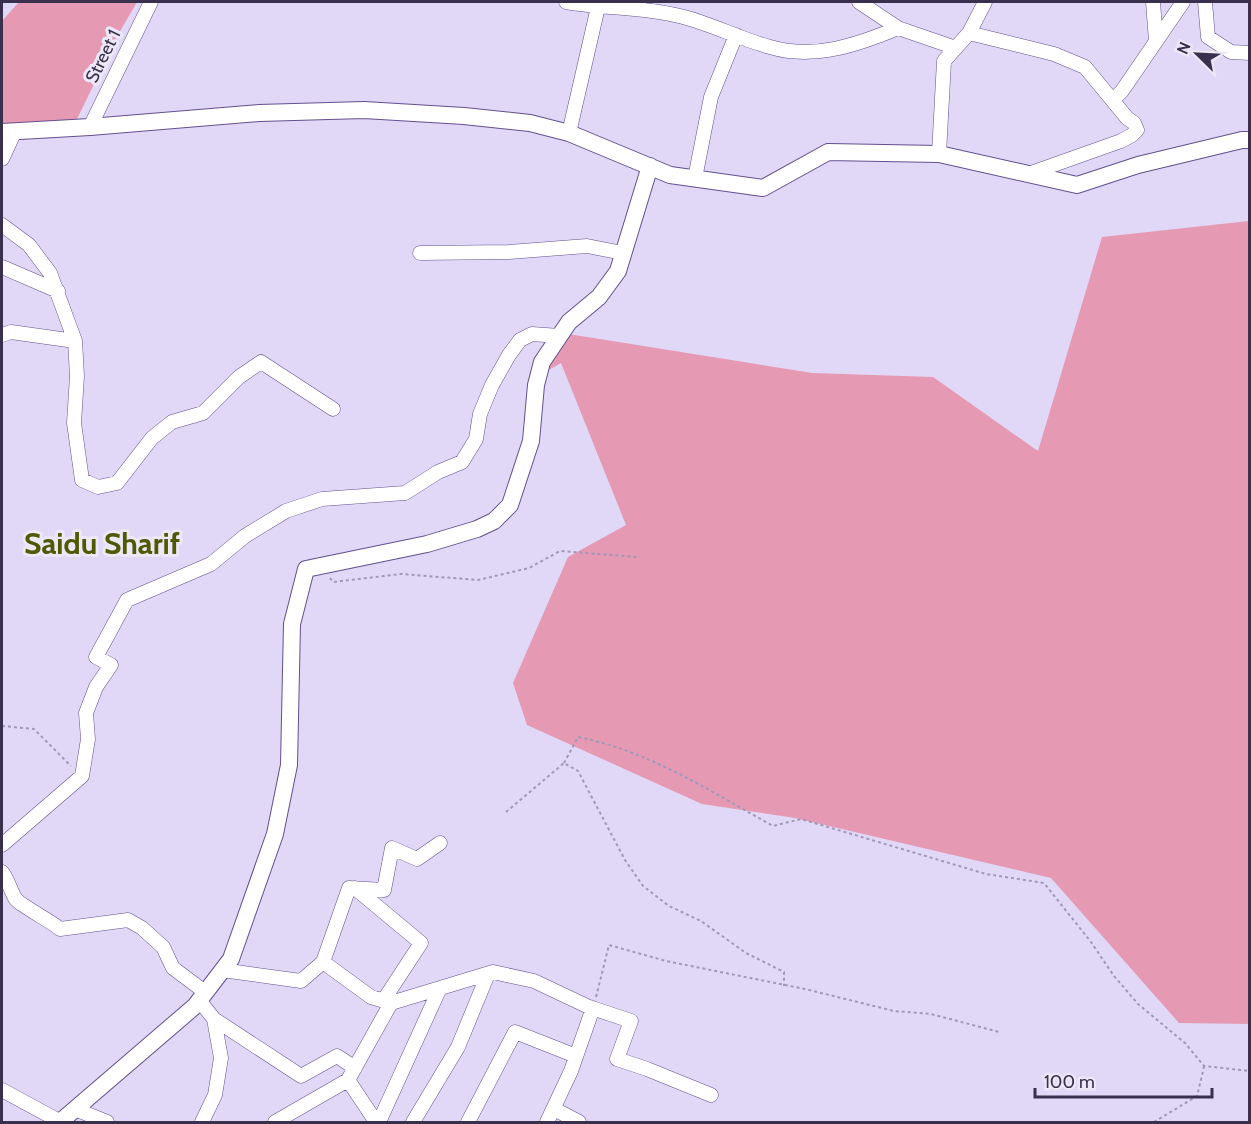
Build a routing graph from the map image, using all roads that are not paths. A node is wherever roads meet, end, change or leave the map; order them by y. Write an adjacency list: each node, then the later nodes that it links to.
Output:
1 (151, 2): 16 (street, Street 1)
2 (566, 2): 8 (street)
3 (860, 2): 9 (street)
4 (985, 2): 10 (street)
5 (1153, 2): 12 (street)
6 (1183, 2): 12 (street)
7 (1205, 2): 14 (street)
8 (598, 7): 11 (street); 18 (street)
9 (898, 28): 11 (street); 13 (street)
10 (969, 33): 13 (street); 15 (street)
11 (736, 35): 24 (street)
12 (1156, 41): 15 (street)
13 (956, 48): 20 (street)
14 (1250, 53)
15 (1113, 100): 23 (street)
16 (90, 127): 17 (street); 18 (street)
17 (8, 131): 21 (street)
18 (568, 133): 22 (street)
19 (1250, 141): 23 (street)
20 (939, 154): 23 (street); 24 (street)
21 (2, 159)
22 (650, 166): 24 (street); 27 (street)
23 (1028, 174)
24 (695, 178)
25 (2, 225): 29 (street)
26 (420, 253): 27 (street)
27 (623, 253): 31 (street)
28 (2, 267): 29 (street)
29 (58, 291): 32 (street)
30 (2, 335): 32 (street)
31 (559, 336): 35 (street); 39 (street)
32 (75, 341): 33 (street)
33 (333, 409)
34 (440, 843): 37 (street)
35 (2, 845)
36 (2, 872): 42 (street)
37 (355, 888): 38 (street); 43 (street)
38 (323, 962): 39 (street); 43 (street)
39 (222, 970): 42 (street)
40 (488, 974): 41 (street); 44 (street); 58 (street)
41 (440, 988): 43 (street); 57 (street)
42 (202, 996): 45 (street); 51 (street)
43 (387, 1002): 47 (street)
44 (593, 1008): 46 (street); 50 (street)
45 (214, 1019): 47 (street); 55 (street)
46 (576, 1056): 52 (street); 59 (street)
47 (355, 1068): 48 (street)
48 (348, 1080): 56 (street); 57 (street)
49 (2, 1090): 53 (street)
50 (711, 1095)
51 (75, 1109): 53 (street); 54 (street)
52 (554, 1109): 60 (street); 61 (street)
53 (60, 1122)
54 (106, 1122)
55 (202, 1122)
56 (275, 1122)
57 (377, 1122)
58 (413, 1122)
59 (468, 1122)
60 (547, 1122)
61 (579, 1122)

